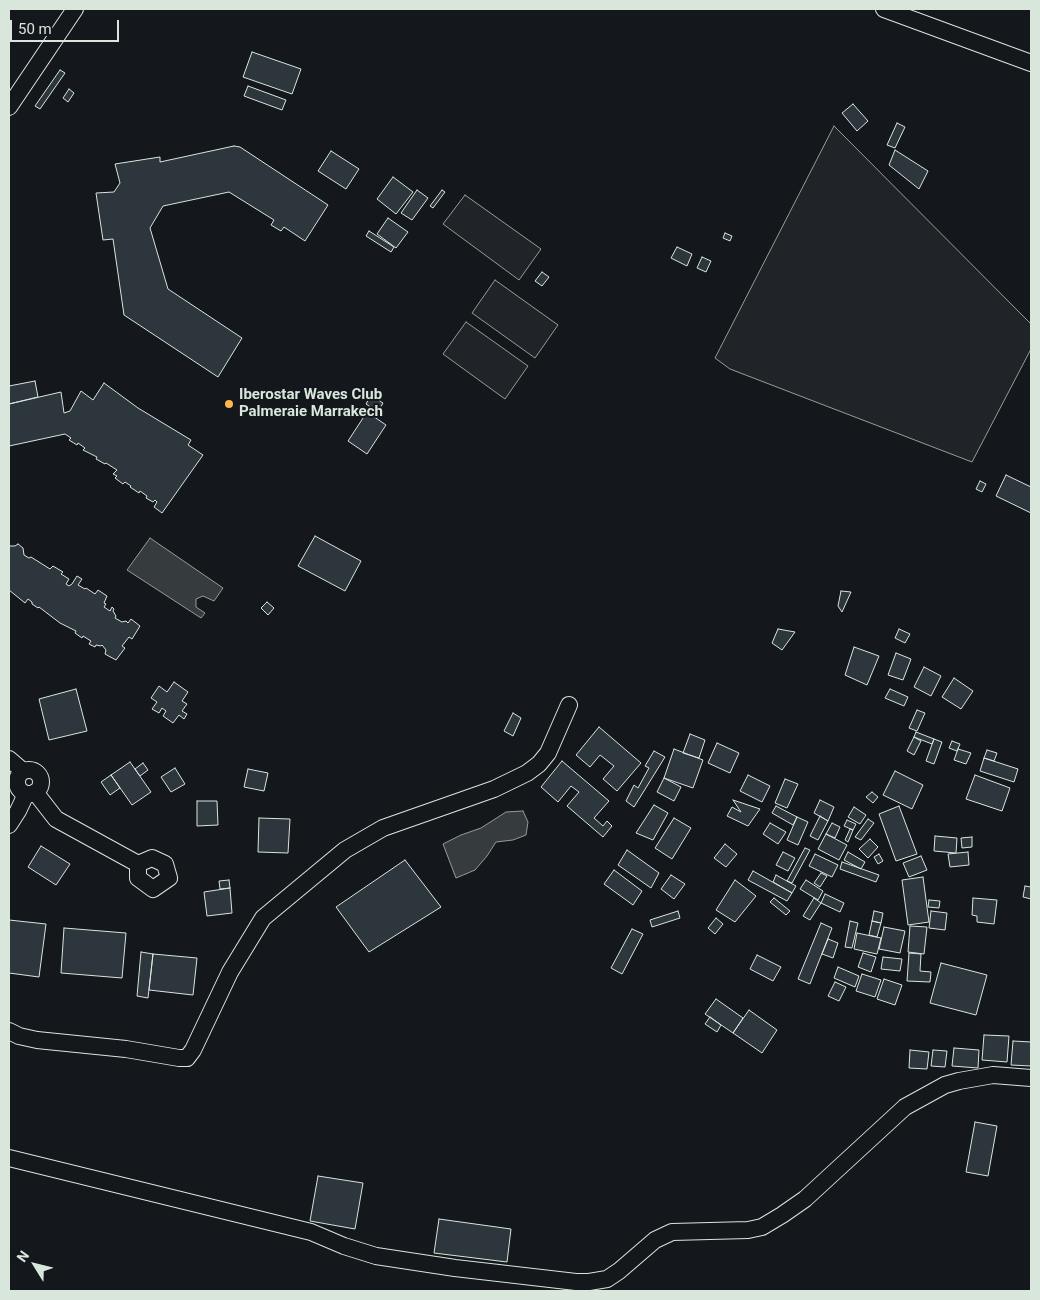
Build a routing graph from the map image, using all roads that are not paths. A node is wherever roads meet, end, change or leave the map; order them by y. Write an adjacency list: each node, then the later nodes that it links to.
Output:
1 (75, 9): 4 (street)
2 (884, 9): 3 (street)
3 (1031, 64)
4 (9, 107)
5 (569, 705): 10 (street)
6 (9, 759): 7 (street)
7 (30, 793): 8 (street); 9 (street)
8 (9, 825)
9 (138, 864)
10 (9, 1031)
11 (1031, 1078): 12 (street)
12 (9, 1158)

